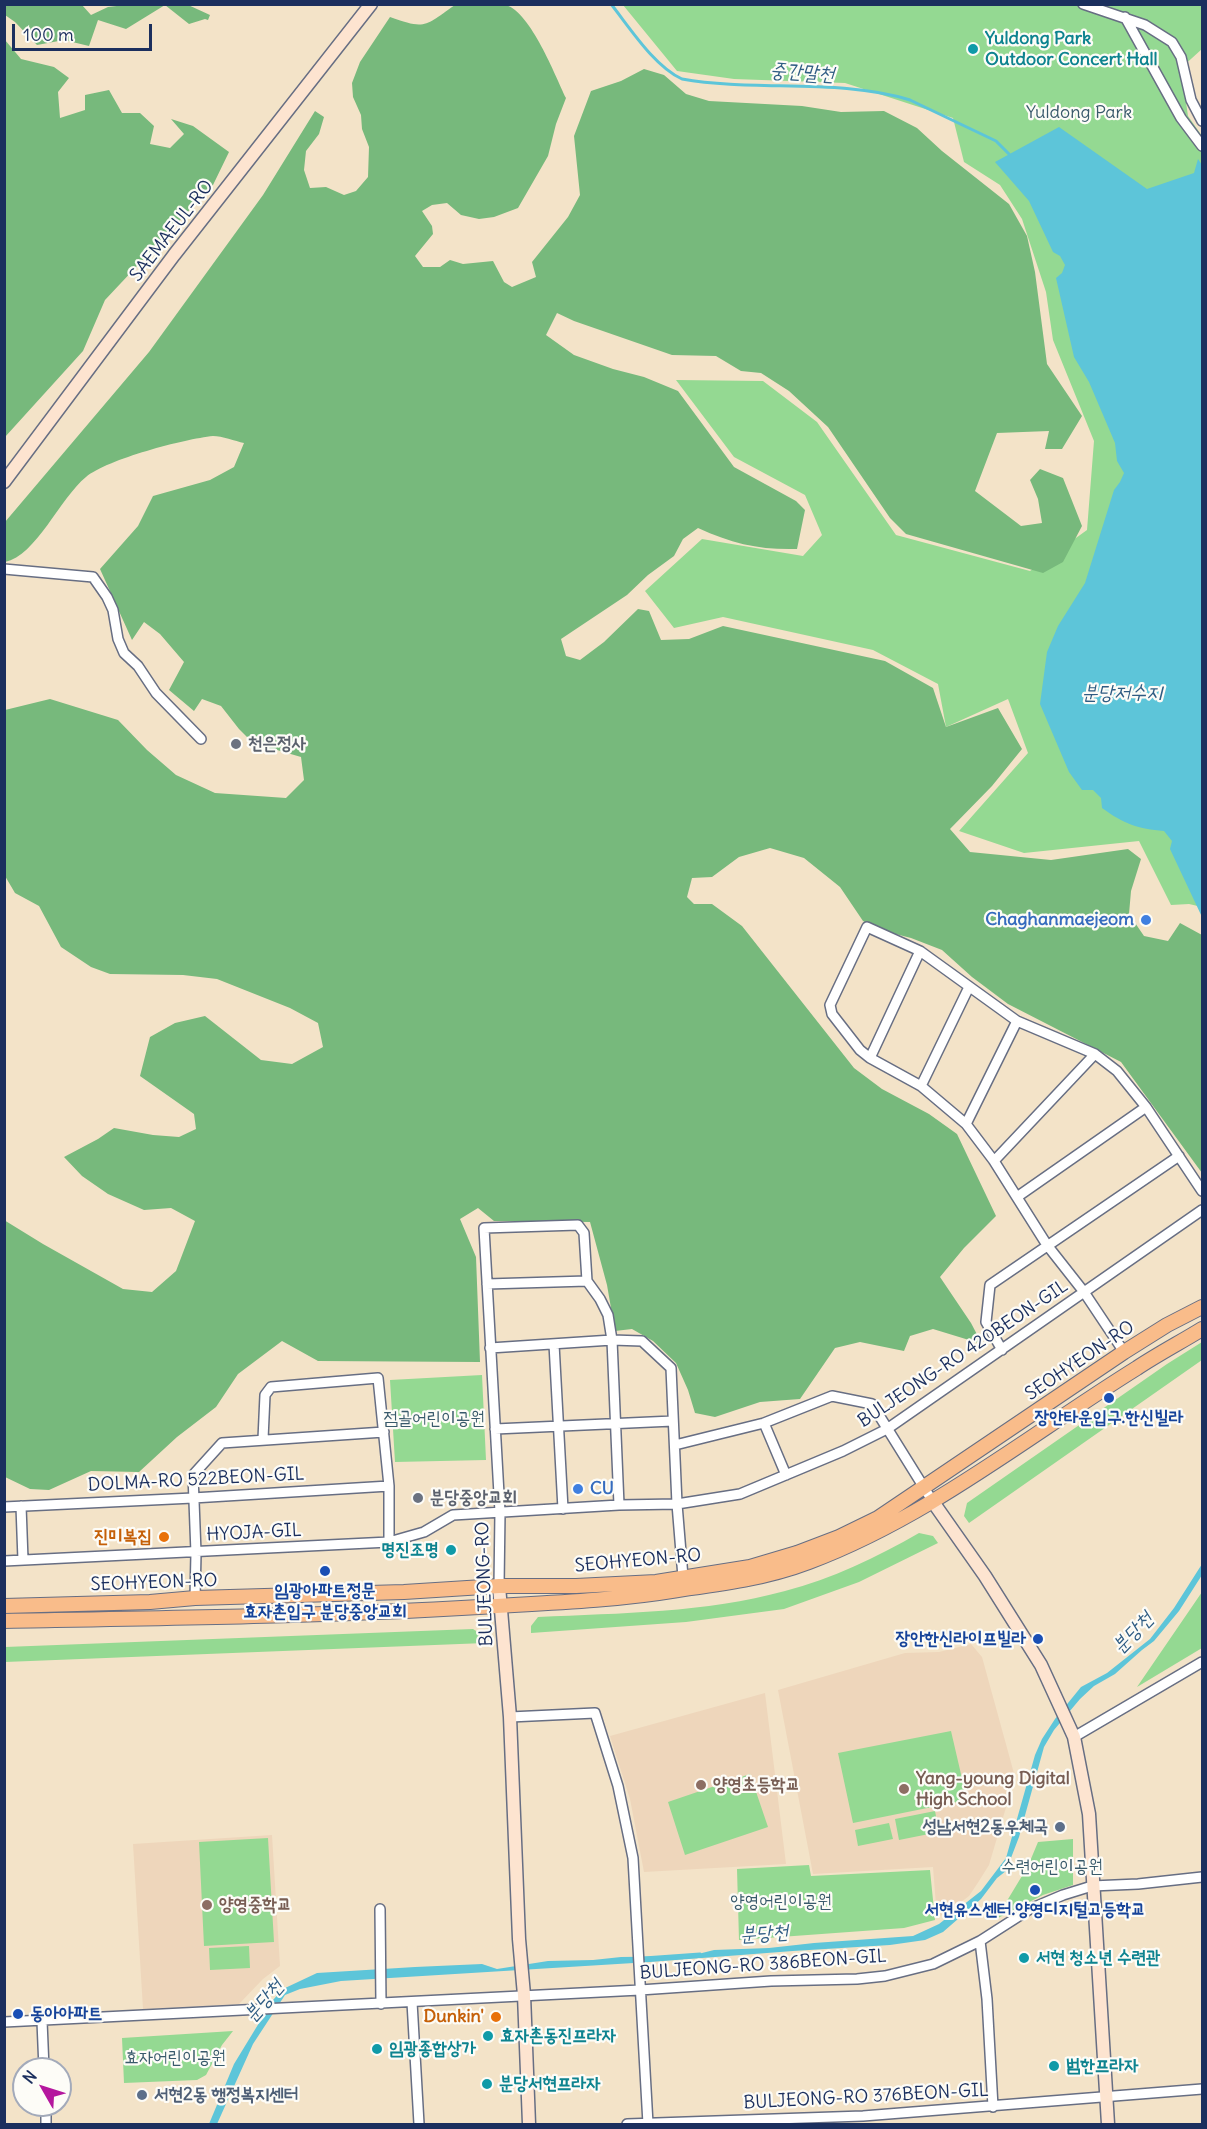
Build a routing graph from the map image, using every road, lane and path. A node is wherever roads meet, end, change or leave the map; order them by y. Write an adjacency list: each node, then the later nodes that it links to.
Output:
1 (371, 4): 6 (street, SAEMAEUL-RO)
2 (1083, 4): 3 (street)
3 (1125, 17): 4 (street); 5 (street)
4 (1203, 120)
5 (1203, 146)
6 (4, 482)
7 (4, 569): 8 (street)
8 (201, 739)
9 (921, 951): 10 (street); 13 (street); 13 (street)
10 (969, 987): 11 (street); 14 (street)
11 (1017, 1021): 12 (street); 16 (street)
12 (1095, 1054): 15 (street); 18 (street)
13 (870, 1058): 14 (street)
14 (921, 1086): 16 (street)
15 (1146, 1107): 17 (street); 20 (street)
16 (966, 1124): 18 (street)
17 (1179, 1156): 19 (street); 22 (street)
18 (994, 1161): 20 (street)
19 (1203, 1191)
20 (1017, 1197): 22 (street)
21 (1203, 1210): 25 (street, BULJEONG-RO 420BEON-GIL)
22 (1047, 1245): 25 (street); 31 (street)
23 (587, 1281): 24 (street); 24 (street, BULJEONG-RO); 28 (street)
24 (488, 1284): 30 (street, BULJEONG-RO)
25 (1084, 1292): 31 (street, BULJEONG-RO 420BEON-GIL); 32 (street)
26 (1203, 1307): 32 (main road, SEOHYEON-RO)
27 (1203, 1329): 46 (main road, SEOHYEON-RO)
28 (612, 1340): 29 (street); 33 (street); 34 (street)
29 (554, 1344): 30 (street); 36 (street)
30 (490, 1348): 37 (street, BULJEONG-RO)
31 (1002, 1350): 38 (street, BULJEONG-RO 420BEON-GIL)
32 (1124, 1352): 44 (main road, SEOHYEON-RO)
33 (674, 1420): 34 (street); 41 (street)
34 (615, 1423): 36 (street); 48 (street)
35 (764, 1423): 38 (street); 41 (street); 42 (street)
36 (560, 1426): 37 (street); 51 (street)
37 (495, 1429): 52 (street, BULJEONG-RO)
38 (887, 1429): 42 (street, BULJEONG-RO 420BEON-GIL); 44 (street)
39 (384, 1432): 40 (street); 40 (street); 43 (street)
40 (263, 1439): 45 (street)
41 (675, 1445): 47 (street)
42 (786, 1475): 47 (street, BULJEONG-RO 420BEON-GIL)
43 (389, 1486): 45 (street, DOLMA-RO 522BEON-GIL); 53 (street)
44 (924, 1488): 46 (street); 57 (main road, SEOHYEON-RO)
45 (193, 1498): 49 (street, DOLMA-RO 522BEON-GIL); 54 (street)
46 (933, 1502): 61 (main road, SEOHYEON-RO); 65 (street)
47 (677, 1504): 48 (street, BULJEONG-RO 420BEON-GIL); 57 (street)
48 (619, 1505): 51 (street, BULJEONG-RO 420BEON-GIL)
49 (21, 1506): 50 (street, DOLMA-RO 522BEON-GIL); 55 (street)
50 (4, 1507)
51 (563, 1509): 52 (street, BULJEONG-RO 420BEON-GIL)
52 (500, 1512): 53 (street, HYOJA-GIL); 58 (street, BULJEONG-RO)
53 (389, 1542): 54 (street, HYOJA-GIL)
54 (196, 1553): 55 (street, HYOJA-GIL); 59 (street)
55 (23, 1560): 56 (street, HYOJA-GIL)
56 (4, 1561)
57 (683, 1577): 58 (main road, SEOHYEON-RO)
58 (499, 1586): 59 (main road, SEOHYEON-RO); 61 (street, BULJEONG-RO)
59 (195, 1598): 60 (main road, SEOHYEON-RO)
60 (4, 1606)
61 (502, 1606): 62 (main road, SEOHYEON-RO); 64 (street, BULJEONG-RO)
62 (4, 1621)
63 (1203, 1662): 65 (street)
64 (510, 1717): 70 (street); 71 (street, BULJEONG-RO)
65 (1072, 1732): 67 (street)
66 (1203, 1877): 67 (street, BULJEONG-RO 386BEON-GIL)
67 (1092, 1886): 69 (street, BULJEONG-RO 386BEON-GIL); 78 (street)
68 (380, 1910): 72 (street)
69 (980, 1941): 70 (street, BULJEONG-RO 386BEON-GIL); 79 (street)
70 (640, 1986): 71 (street, BULJEONG-RO 386BEON-GIL); 83 (street)
71 (524, 1990): 73 (street, BULJEONG-RO 386BEON-GIL); 81 (street)
72 (381, 2002): 73 (street, BULJEONG-RO 386BEON-GIL); 74 (street, BULJEONG-RO 386BEON-GIL)
73 (412, 2002): 80 (street)
74 (42, 2021): 75 (street, BULJEONG-RO 386BEON-GIL); 76 (street)
75 (4, 2022)
76 (44, 2057)
77 (1203, 2090): 78 (street, BULJEONG-RO 376BEON-GIL)
78 (1107, 2098): 79 (street, BULJEONG-RO 376BEON-GIL); 84 (street)
79 (993, 2107): 83 (street, BULJEONG-RO 376BEON-GIL)
80 (419, 2124)
81 (529, 2124)
82 (627, 2124): 83 (street, BULJEONG-RO 376BEON-GIL)
83 (648, 2124)
84 (1108, 2124)

